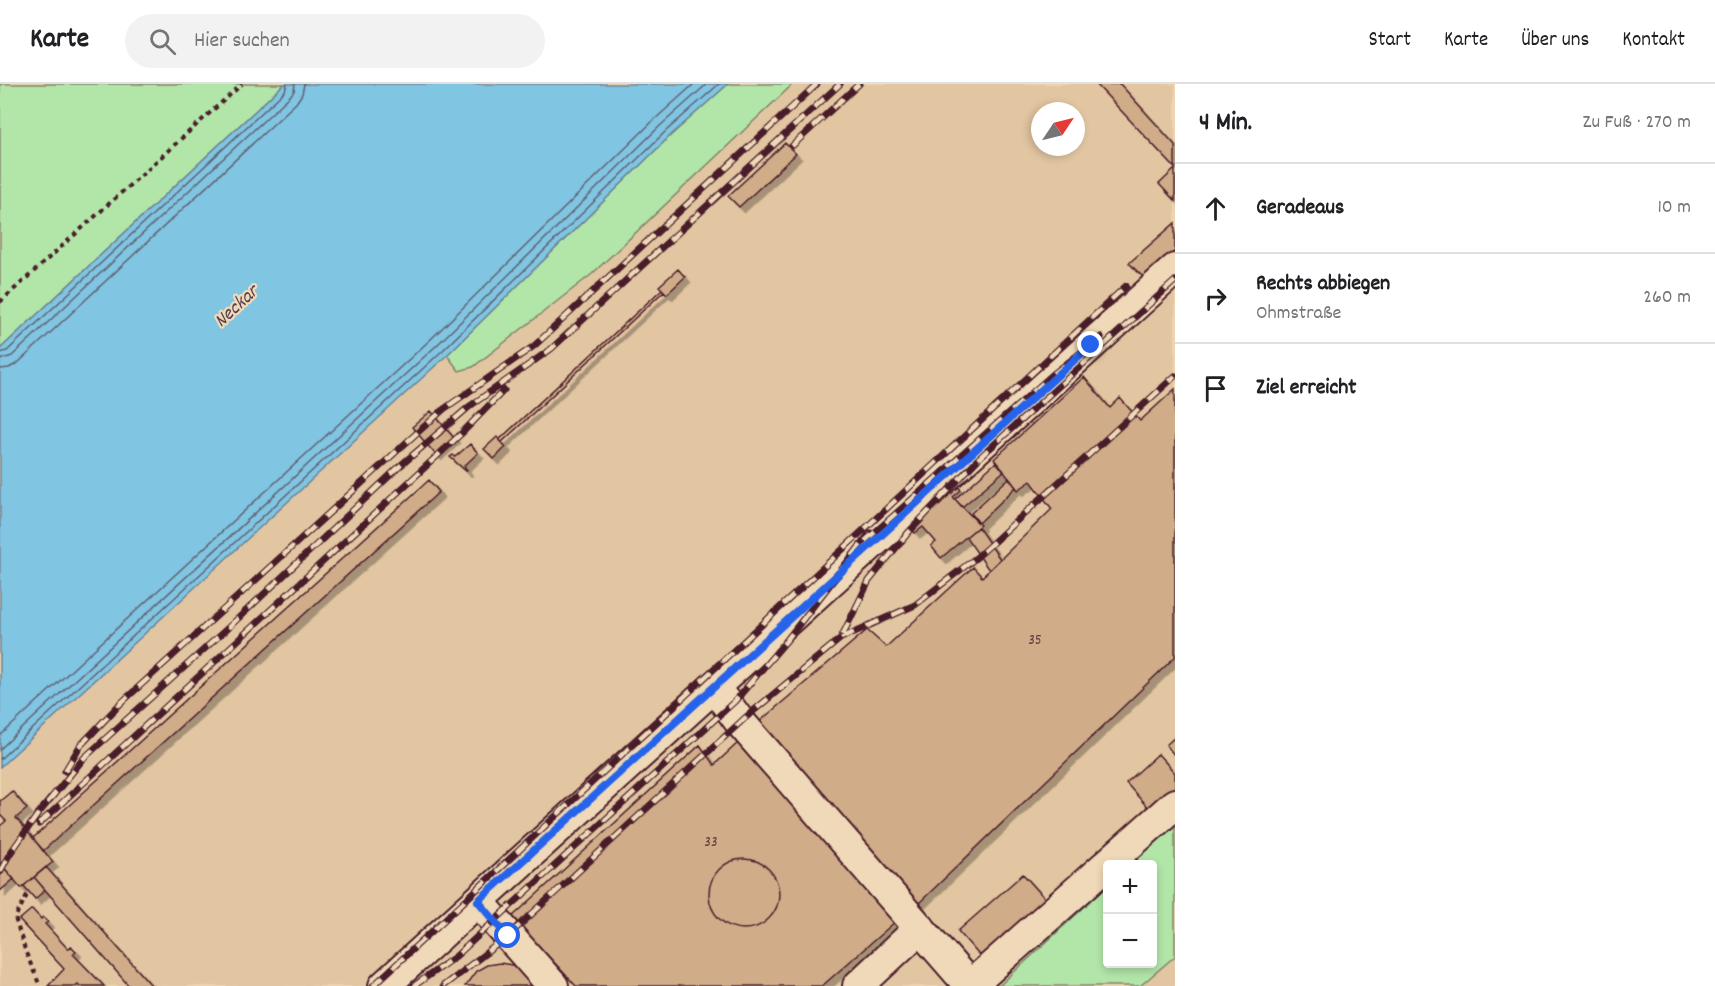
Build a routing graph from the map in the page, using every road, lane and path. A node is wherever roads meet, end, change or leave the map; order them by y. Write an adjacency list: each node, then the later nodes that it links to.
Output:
1 (242, 84): 3 (path)
2 (1175, 269): 4 (street)
3 (0, 302)
4 (714, 687): 7 (street); 8 (street)
5 (1175, 804): 8 (street)
6 (27, 895): 9 (path)
7 (478, 901): 10 (street); 11 (street)
8 (920, 928): 12 (street)
9 (40, 986)
10 (384, 986)
11 (554, 986)
12 (858, 986)

